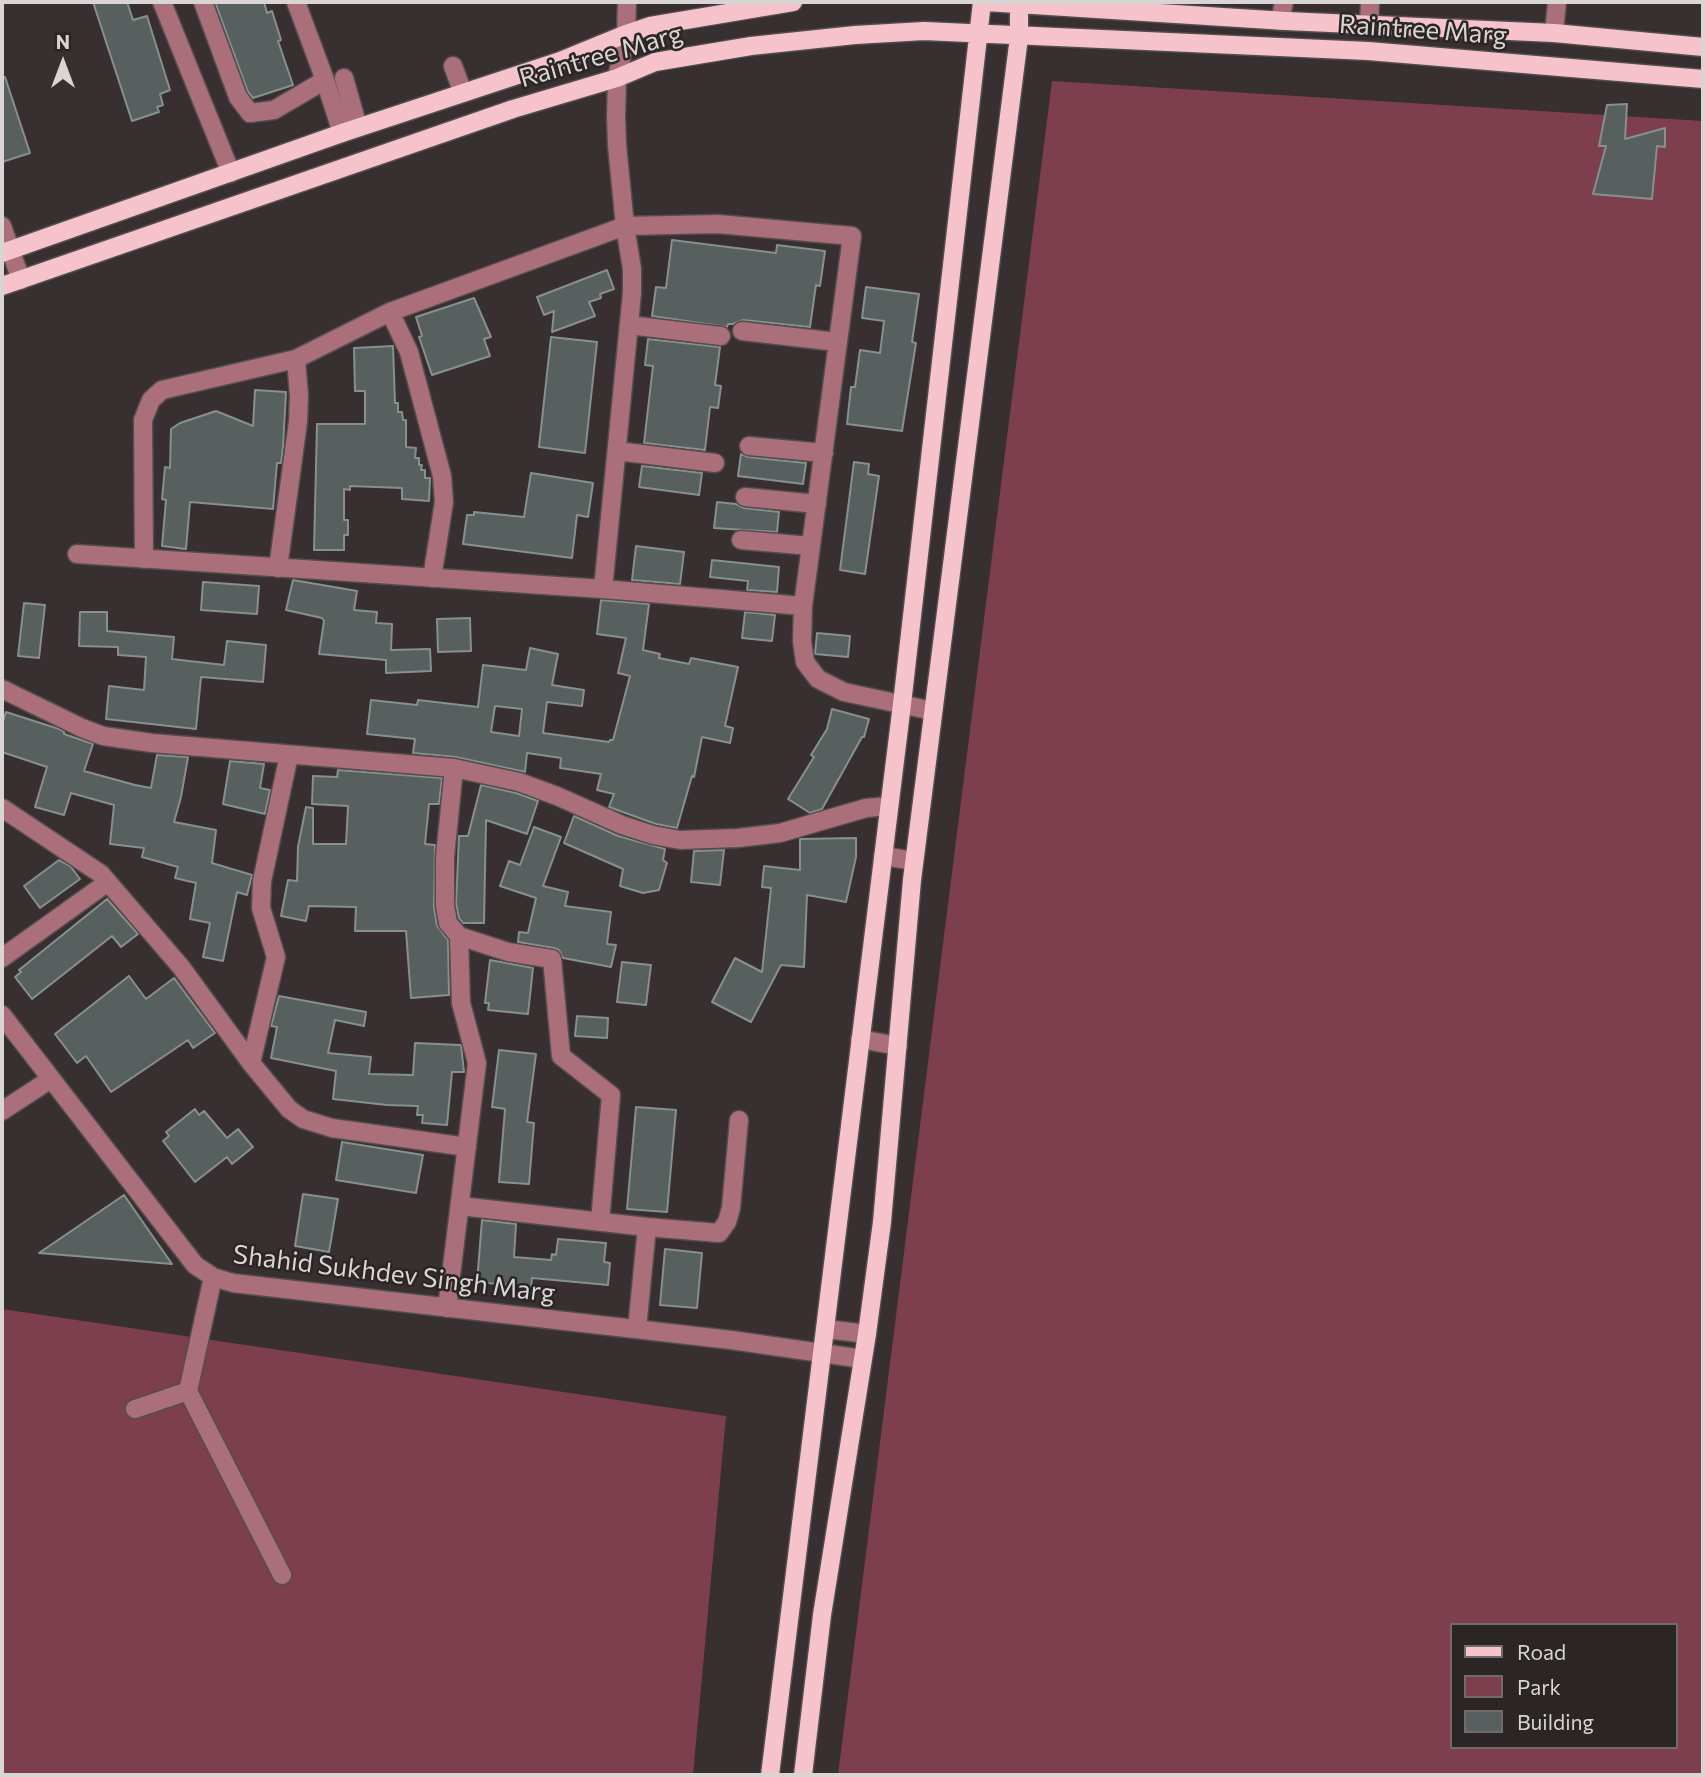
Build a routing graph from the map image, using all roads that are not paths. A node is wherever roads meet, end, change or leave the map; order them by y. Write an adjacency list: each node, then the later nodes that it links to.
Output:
1 (162, 2): 27 (street)
2 (203, 2): 24 (street)
3 (296, 2): 24 (street)
4 (627, 2): 14 (street)
5 (793, 2): 14 (main road, Raintree Marg)
6 (984, 2): 10 (main road, Raintree Marg); 15 (main road)
7 (1284, 2): 11 (street)
8 (1370, 2): 12 (street)
9 (1557, 2): 13 (street)
10 (1019, 5): 11 (main road, Raintree Marg); 17 (main road)
11 (1288, 21): 12 (main road, Raintree Marg)
12 (1369, 26): 13 (main road, Raintree Marg)
13 (1553, 33): 16 (main road, Raintree Marg)
14 (626, 34): 22 (street); 25 (main road, Raintree Marg)
15 (977, 34): 17 (main road, Raintree Marg); 22 (main road, Raintree Marg); 54 (main road)
16 (1576, 36): 18 (main road, Raintree Marg); 20 (main road)
17 (1019, 37): 20 (main road, Raintree Marg); 55 (main road)
18 (1703, 47)
19 (453, 66): 25 (street)
20 (1574, 68): 23 (main road, Raintree Marg)
21 (344, 78): 26 (street)
22 (617, 78): 29 (street); 31 (main road, Raintree Marg)
23 (1703, 79)
24 (325, 80): 26 (street)
25 (463, 93): 26 (main road, Raintree Marg)
26 (350, 130): 27 (main road, Raintree Marg)
27 (231, 173): 30 (main road, Raintree Marg)
28 (2, 226): 30 (street)
29 (625, 226): 33 (street); 34 (street); 37 (street)
30 (6, 251): 31 (street)
31 (21, 280): 32 (main road, Raintree Marg)
32 (2, 286)
33 (390, 312): 38 (street); 50 (street)
34 (629, 324): 36 (street); 40 (street)
35 (742, 331): 37 (street)
36 (721, 336)
37 (837, 342): 41 (street)
38 (296, 359): 48 (street); 49 (street)
39 (749, 446): 41 (street)
40 (617, 451): 42 (street); 51 (street)
41 (824, 453): 44 (street)
42 (715, 463)
43 (745, 497): 44 (street)
44 (817, 504): 46 (street)
45 (741, 540): 46 (street)
46 (811, 546): 52 (street)
47 (77, 554): 48 (street)
48 (144, 559): 49 (street)
49 (278, 568): 50 (street)
50 (432, 578): 51 (street)
51 (603, 589): 52 (street)
52 (803, 606): 54 (street)
53 (2, 689): 56 (street)
54 (902, 704): 55 (street); 58 (main road)
55 (933, 711): 61 (main road)
56 (289, 755): 57 (street); 68 (street)
57 (454, 768): 58 (street); 63 (street)
58 (889, 806): 60 (main road)
59 (2, 808): 62 (street)
60 (883, 856): 61 (street); 66 (main road)
61 (915, 861): 67 (main road)
62 (108, 881): 64 (street); 68 (street)
63 (459, 936): 72 (street); 74 (street)
64 (2, 958)
65 (2, 1015): 69 (street, Shahid Sukhdev Singh Marg)
66 (860, 1039): 67 (street); 79 (main road)
67 (898, 1046): 80 (main road)
68 (251, 1063): 72 (street)
69 (51, 1079): 70 (street); 76 (street, Shahid Sukhdev Singh Marg)
70 (2, 1111)
71 (738, 1120): 75 (street)
72 (467, 1147): 73 (street)
73 (460, 1206): 74 (street); 77 (street)
74 (600, 1222): 75 (street)
75 (647, 1227): 78 (street)
76 (213, 1277): 77 (street, Shahid Sukhdev Singh Marg); 83 (street)
77 (447, 1308): 78 (street, Shahid Sukhdev Singh Marg)
78 (638, 1329): 81 (street, Shahid Sukhdev Singh Marg)
79 (826, 1329): 80 (street); 81 (main road)
80 (867, 1334): 82 (main road)
81 (823, 1352): 82 (street, Shahid Sukhdev Singh Marg); 86 (main road)
82 (863, 1359): 87 (main road)
83 (188, 1391): 84 (street); 85 (street)
84 (135, 1409)
85 (282, 1575)
86 (770, 1775)
87 (803, 1775)

